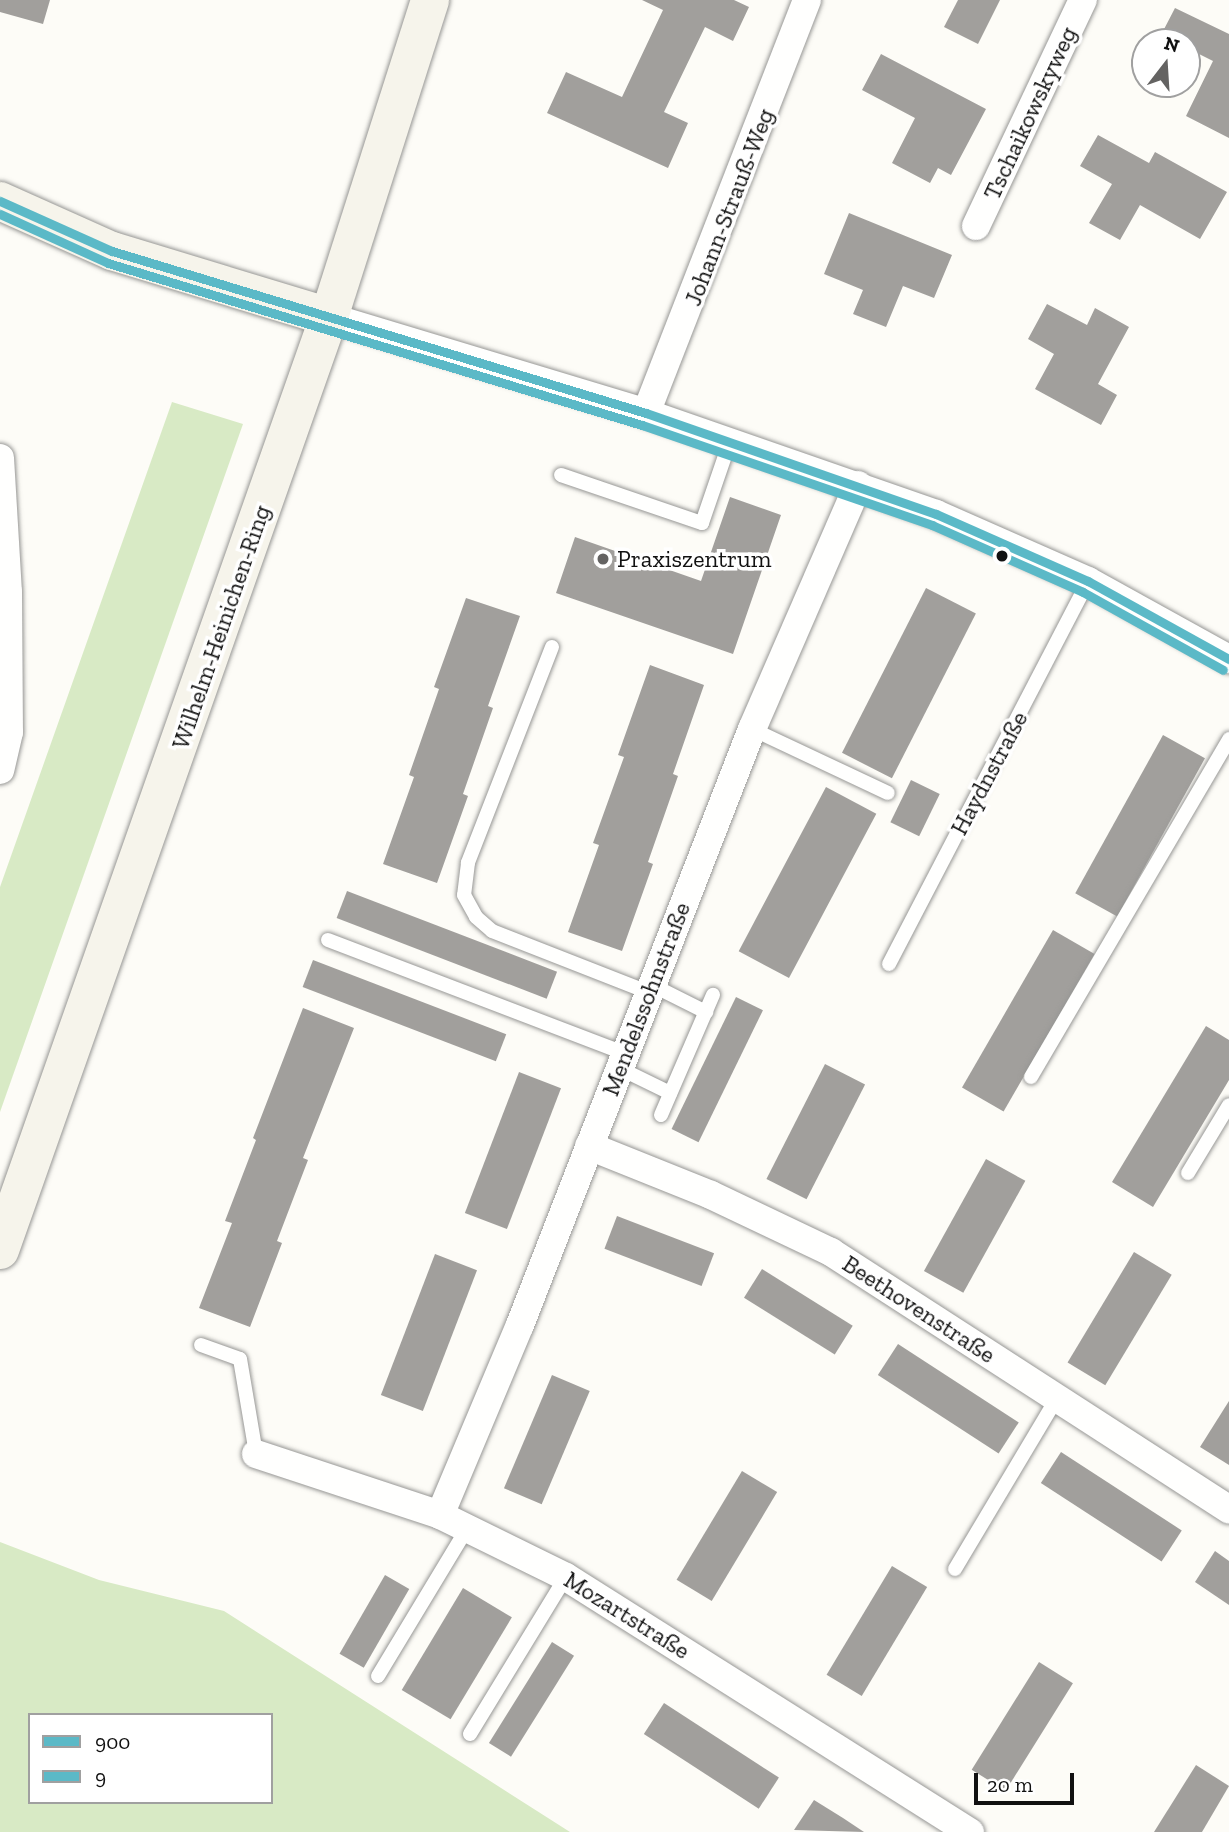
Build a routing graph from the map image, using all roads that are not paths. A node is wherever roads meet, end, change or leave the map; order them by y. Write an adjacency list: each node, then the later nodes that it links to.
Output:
1 (430, 0): 6 (main road, Wilhelm-Heinichen-Ring)
2 (807, 0): 7 (street, Johann-Strauß-Weg)
3 (1083, 0): 5 (street, Tschaikowskyweg)
4 (0, 201): 6 (main road)
5 (976, 226)
6 (329, 317): 7 (street); 33 (main road, Wilhelm-Heinichen-Ring)
7 (646, 412): 8 (street)
8 (730, 441): 10 (lane); 11 (street)
9 (0, 458): 12 (street)
10 (561, 475)
11 (858, 485): 13 (street); 17 (street, Mendelssohnstraße)
12 (2, 486): 14 (street)
13 (1088, 582): 16 (street); 22 (lane, Haydnstraße)
14 (4, 592): 19 (street)
15 (552, 647): 23 (lane)
16 (1229, 659)
17 (752, 729): 20 (lane); 23 (street, Mendelssohnstraße)
18 (1229, 739): 27 (lane)
19 (0, 770)
20 (888, 793)
21 (328, 940): 26 (lane)
22 (889, 964)
23 (649, 988): 25 (lane); 26 (street, Mendelssohnstraße)
24 (713, 995): 25 (lane)
25 (706, 1012): 28 (lane)
26 (622, 1060): 28 (lane); 31 (street, Mendelssohnstraße)
27 (1031, 1077)
28 (670, 1093): 30 (lane)
29 (1229, 1105): 32 (lane)
30 (661, 1115)
31 (589, 1146): 35 (street, Beethovenstraße); 38 (street, Mendelssohnstraße)
32 (1188, 1173)
33 (0, 1250)
34 (201, 1345): 36 (lane)
35 (1057, 1398): 37 (street, Beethovenstraße); 40 (lane)
36 (256, 1454): 38 (street, Mozartstraße)
37 (1229, 1509)
38 (440, 1515): 39 (street, Mozartstraße)
39 (468, 1527): 41 (street, Mozartstraße); 42 (lane)
40 (955, 1569)
41 (566, 1577): 43 (lane); 44 (street, Mozartstraße)
42 (378, 1675)
43 (470, 1734)
44 (970, 1832)

